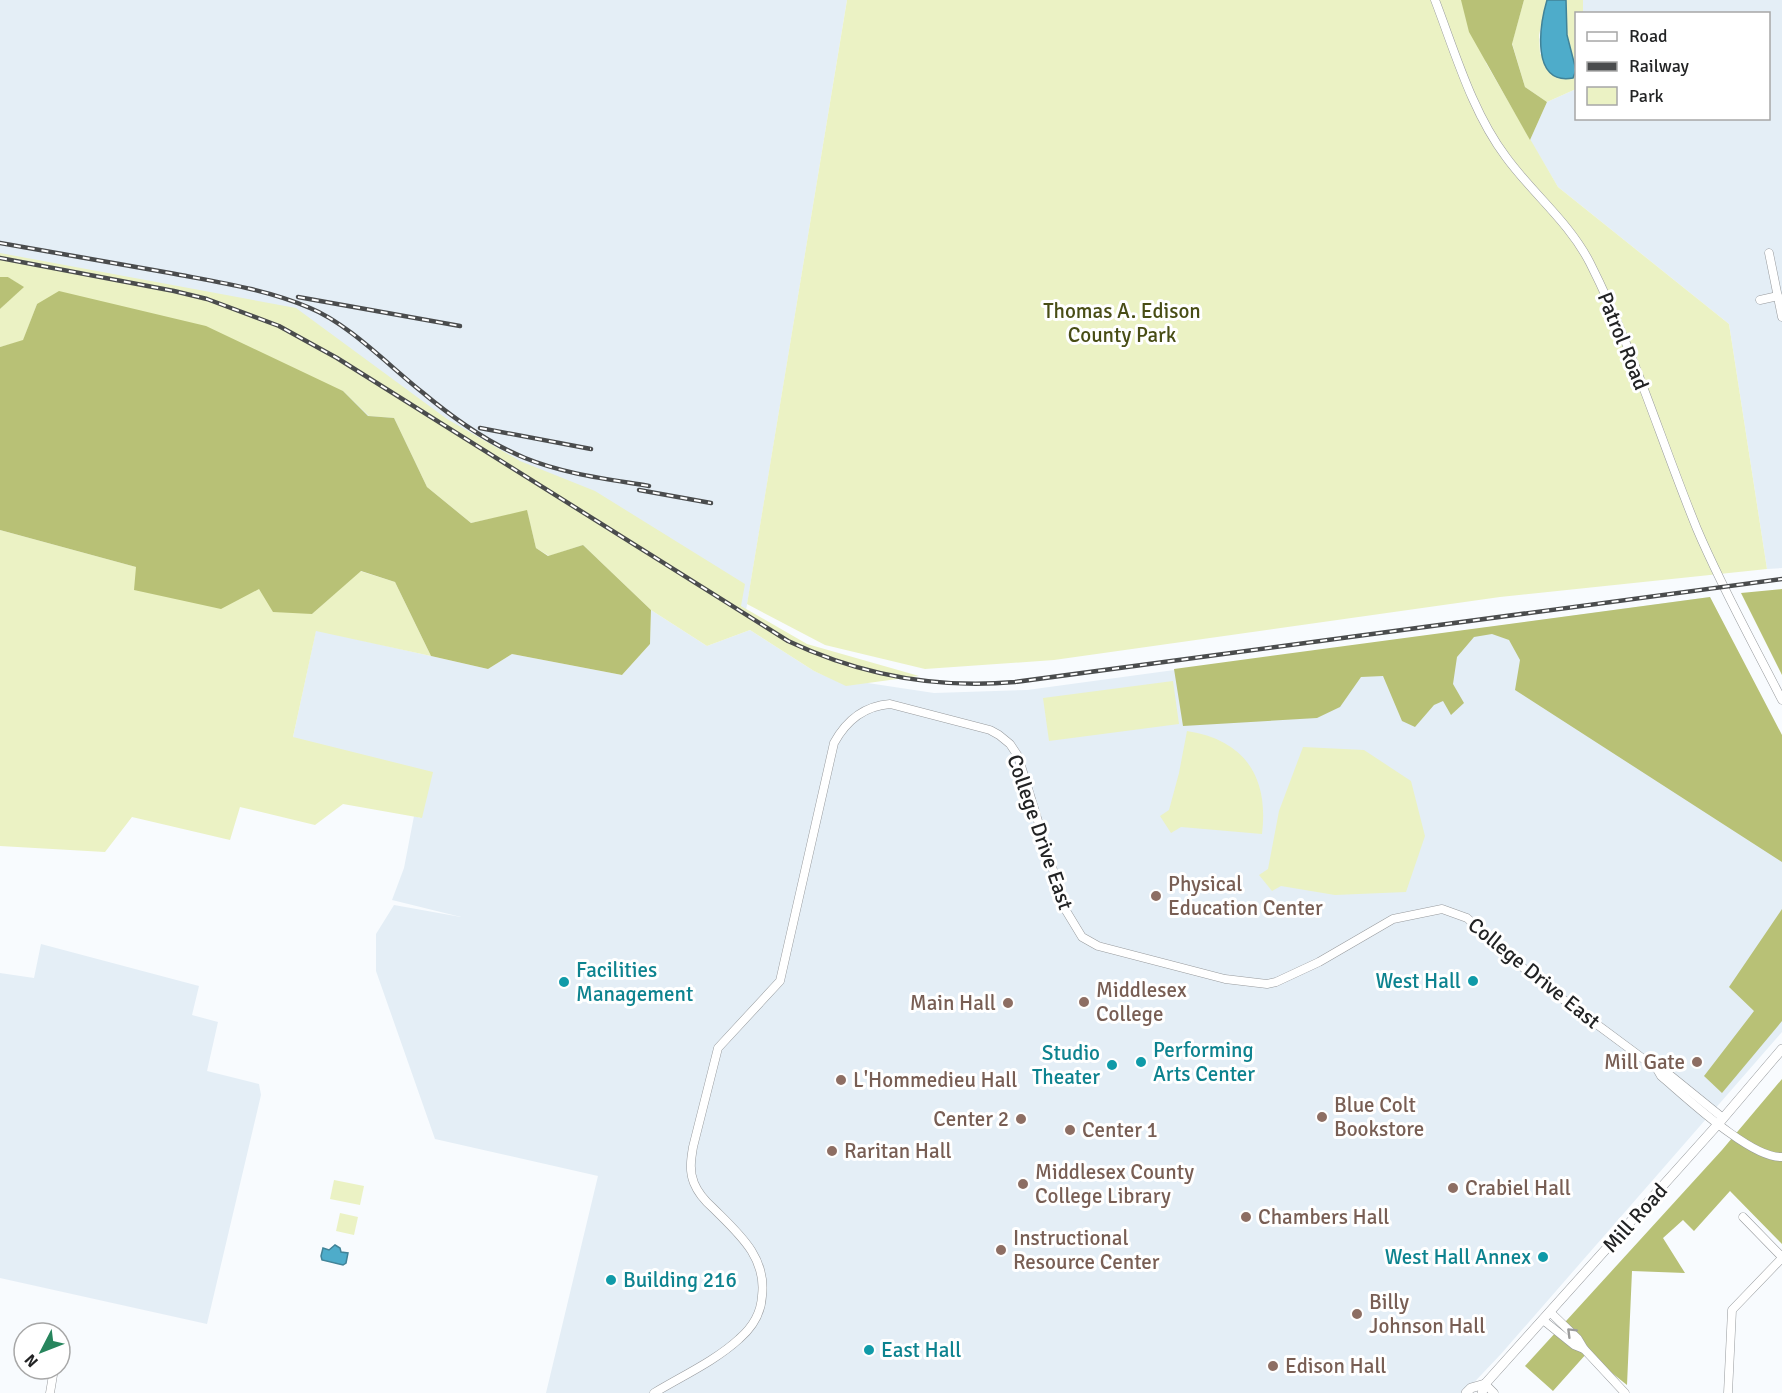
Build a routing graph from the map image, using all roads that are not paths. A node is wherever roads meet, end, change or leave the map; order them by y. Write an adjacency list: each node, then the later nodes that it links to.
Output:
1 (1435, 0): 6 (street, Patrol Road)
2 (1768, 253): 3 (street)
3 (1778, 296): 4 (street); 5 (street)
4 (1760, 300)
5 (1782, 317)
6 (1782, 700)
7 (1782, 1049): 8 (street, Mill Road)
8 (1721, 1121): 9 (street, College Drive East); 12 (street, Mill Road); 16 (street, College Drive East)
9 (1782, 1157)
10 (1743, 1217): 11 (street)
11 (1782, 1257): 20 (street)
12 (1550, 1312): 13 (street, Mill Road); 14 (street, one-way to 12)
13 (1544, 1320): 14 (street); 15 (street, Mill Road)
14 (1584, 1349): 19 (street)
15 (1483, 1389): 17 (street, Mill Road); 18 (street)
16 (654, 1393)
17 (1466, 1393)
18 (1494, 1393)
19 (1625, 1393)
20 (1728, 1393)

